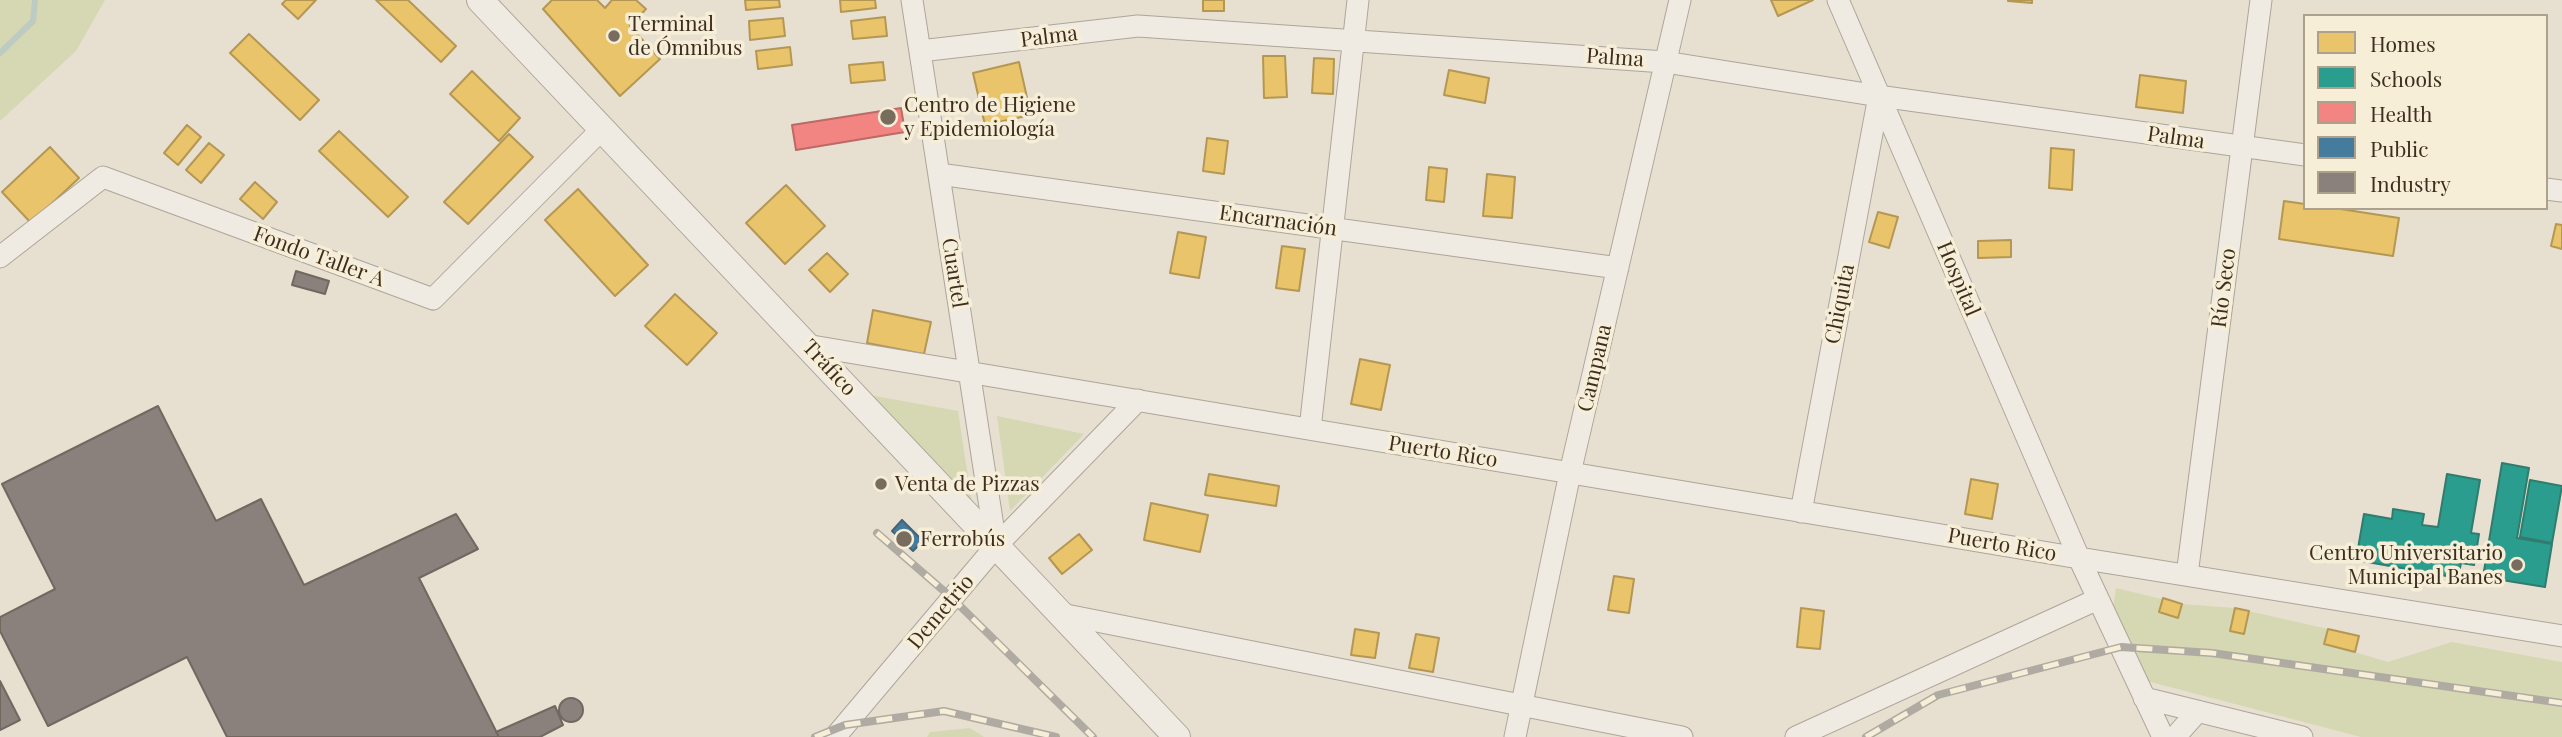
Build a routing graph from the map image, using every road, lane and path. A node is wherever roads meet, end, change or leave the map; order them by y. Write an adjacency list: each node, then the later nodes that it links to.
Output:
1 (480, 0): 11 (street, Tráfico)
2 (912, 0): 8 (street, Cuartel)
3 (1358, 0): 7 (street)
4 (1680, 0): 9 (street, Campana)
5 (1838, 0): 10 (street, Hospital)
6 (2261, 0): 12 (street, Río Seco)
7 (1353, 40): 8 (street, Palma); 9 (street, Palma); 15 (street)
8 (920, 51): 14 (street, Cuartel)
9 (1665, 62): 10 (street, Palma); 17 (street, Campana)
10 (1879, 96): 12 (street, Palma); 23 (street, Chiquita); 25 (street, Hospital)
11 (603, 129): 16 (street, Fondo Taller A); 18 (street, Tráfico)
12 (2241, 147): 13 (street, Palma); 26 (street, Río Seco)
13 (2303, 155)
14 (939, 174): 15 (street, Encarnación); 19 (street, Cuartel)
15 (1332, 229): 17 (street, Encarnación); 21 (street)
16 (0, 257)
17 (1618, 268): 22 (street, Campana)
18 (806, 345): 19 (street, Puerto Rico); 24 (street, Tráfico)
19 (970, 372): 20 (street, Puerto Rico); 24 (street, Cuartel)
20 (1138, 400): 21 (street, Puerto Rico); 24 (street, Demetrio)
21 (1310, 429): 22 (street, Puerto Rico)
22 (1570, 473): 23 (street, Puerto Rico); 31 (street, Campana)
23 (1801, 512): 25 (street, Puerto Rico)
24 (996, 546): 28 (street, Tráfico); 33 (street, Demetrio)
25 (2079, 558): 26 (street, Puerto Rico); 27 (street, Puerto Rico)
26 (2187, 576): 29 (street, Puerto Rico)
27 (2098, 599): 30 (street, Puerto Rico); 37 (street)
28 (1061, 614): 31 (street); 34 (street, Tráfico)
29 (2562, 636)
30 (2144, 698): 32 (street); 38 (street, Puerto Rico)
31 (1522, 706): 35 (street, Campana); 36 (street)
32 (2198, 711): 39 (street); 40 (street)
33 (835, 737)
34 (1177, 737)
35 (1515, 737)
36 (1682, 737)
37 (1797, 737)
38 (2162, 737)
39 (2175, 737)
40 (2302, 737)

